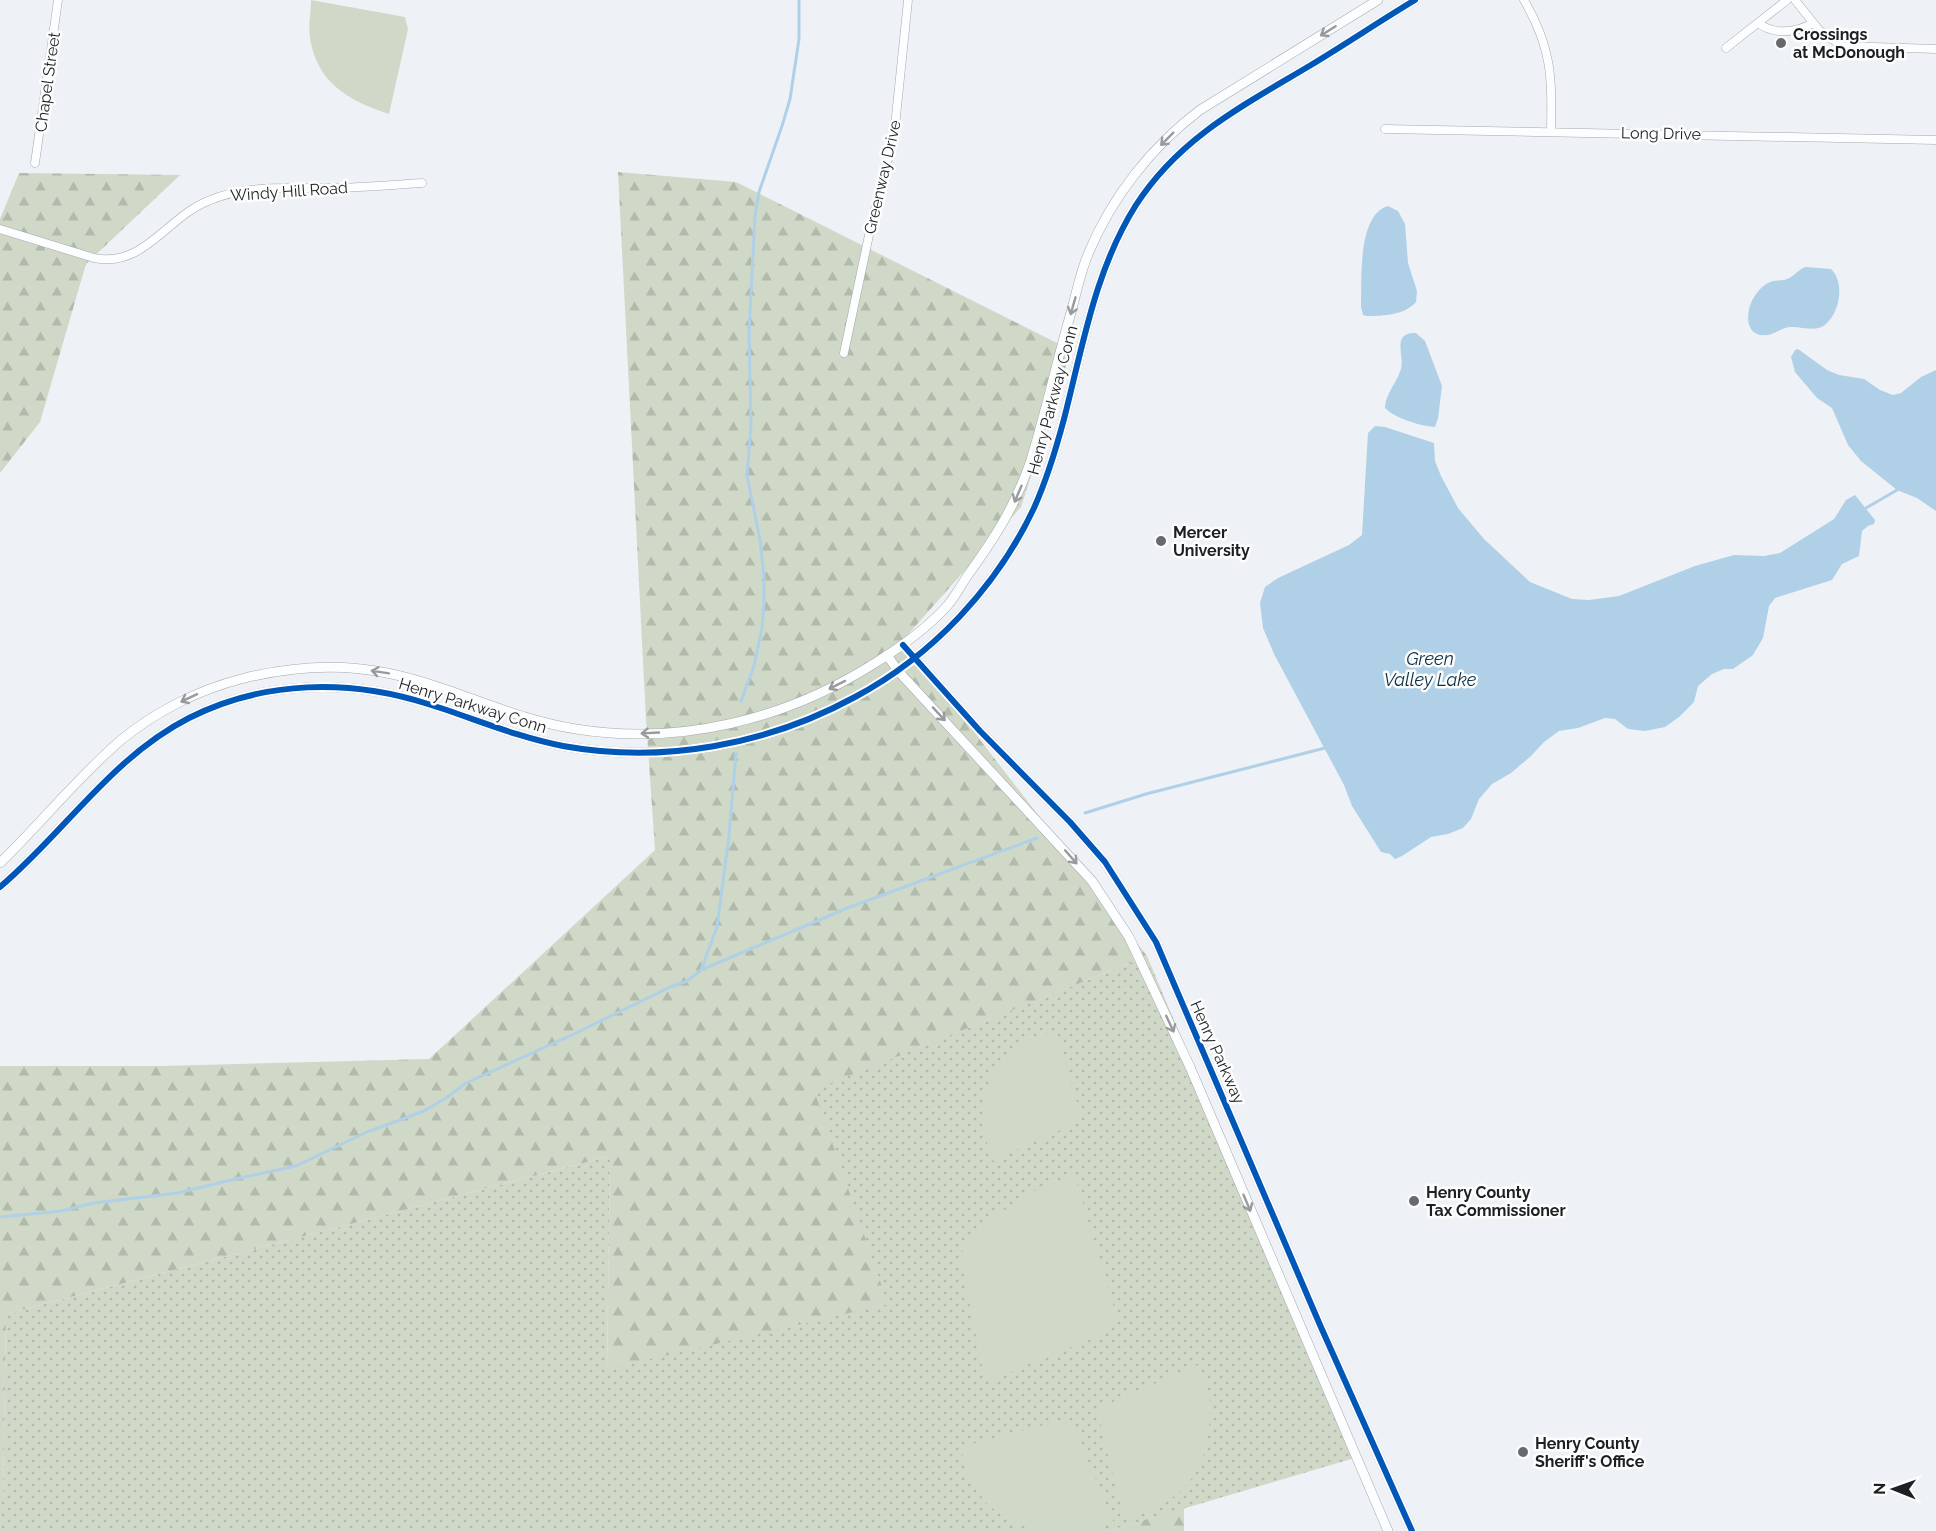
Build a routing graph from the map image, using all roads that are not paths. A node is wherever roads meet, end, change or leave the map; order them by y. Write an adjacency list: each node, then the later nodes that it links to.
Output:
1 (58, 0): 15 (street, Chapel Street)
2 (908, 0): 18 (street, Greenway Drive)
3 (1378, 0): 19 (street, Henry Parkway Conn, one-way to 19)
4 (1415, 0): 21 (street, Henry Parkway Conn)
5 (1524, 0): 13 (street)
6 (1787, 0): 8 (street)
7 (1795, 0): 9 (street)
8 (1758, 23): 9 (street); 10 (street)
9 (1813, 23): 11 (street)
10 (1726, 48)
11 (1936, 49)
12 (1385, 129): 13 (street, Long Drive)
13 (1551, 131): 14 (street, Long Drive)
14 (1936, 140)
15 (35, 164)
16 (422, 183): 17 (street, Windy Hill Road)
17 (0, 229)
18 (844, 353)
19 (903, 645): 20 (street, Henry Parkway Conn); 21 (street, Henry Parkway)
20 (887, 655): 22 (street, Henry Parkway); 23 (street, Henry Parkway Conn, one-way to 23)
21 (915, 659): 22 (street, Henry Parkway Conn); 26 (street, Henry Parkway)
22 (899, 672): 24 (street, Henry Parkway Conn); 25 (street, Henry Parkway, one-way to 25)
23 (0, 862)
24 (0, 887)
25 (1388, 1531)
26 (1412, 1531)

